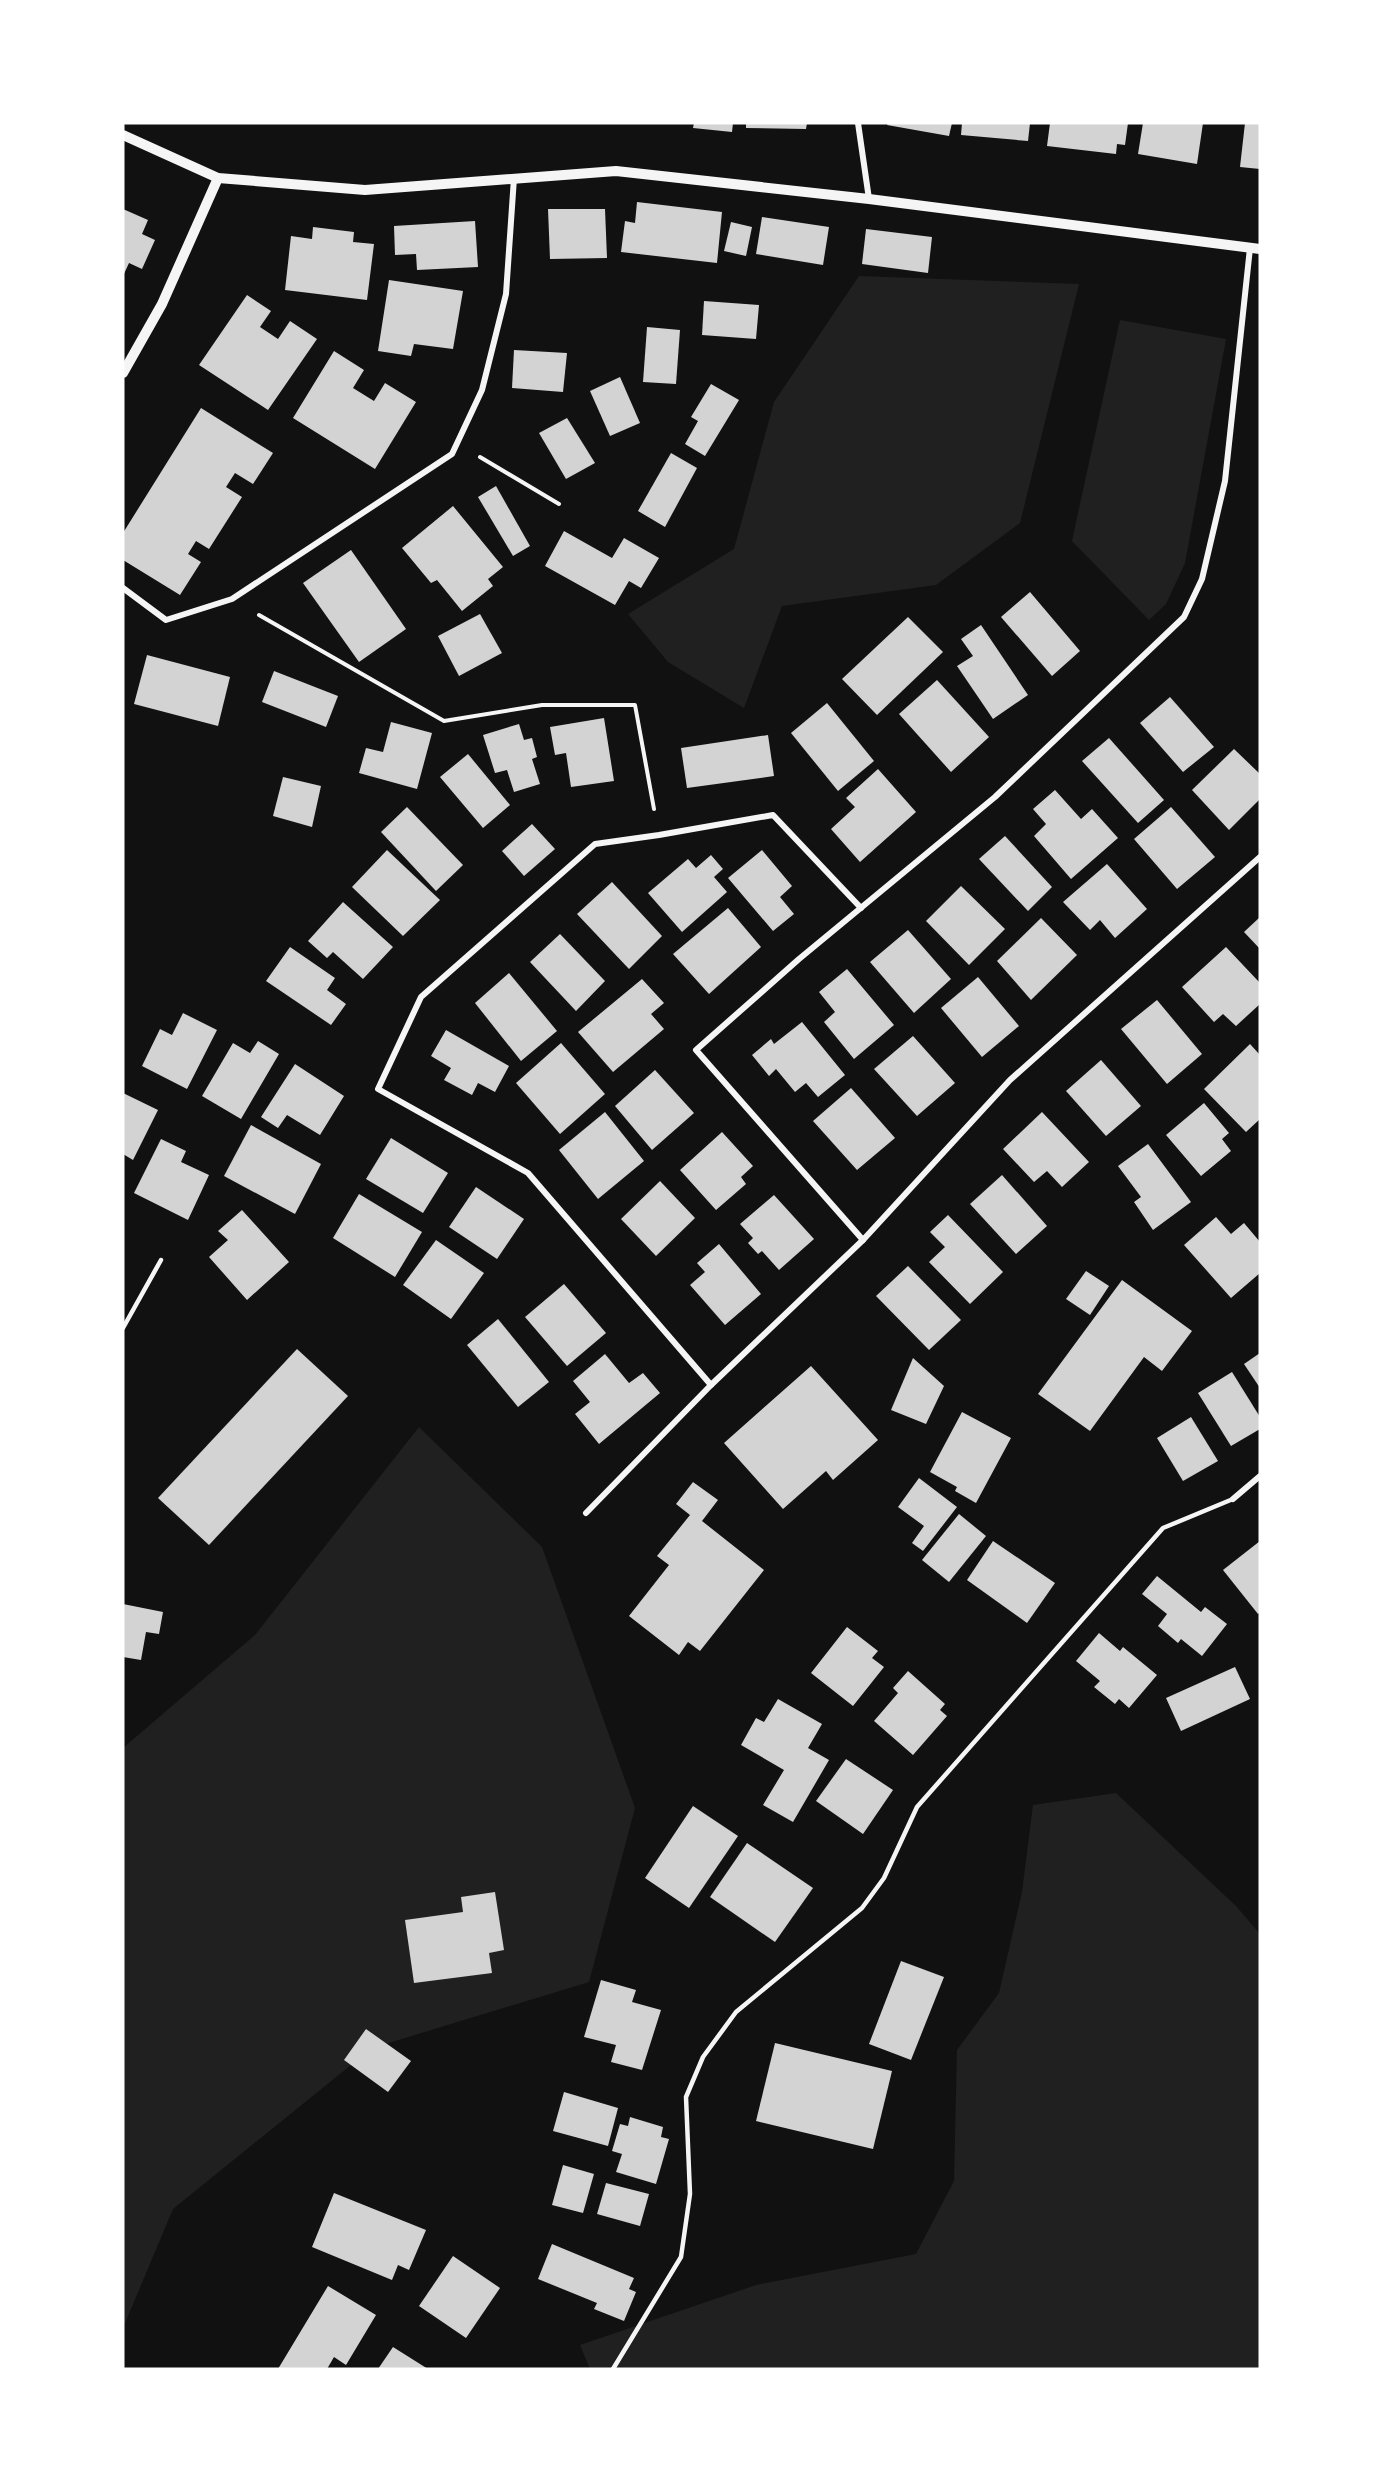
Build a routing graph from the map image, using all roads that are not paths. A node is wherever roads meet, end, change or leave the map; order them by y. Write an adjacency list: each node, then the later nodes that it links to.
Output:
1 (858, 123): 5 (street)
2 (123, 135): 3 (street)
3 (218, 178): 4 (street); 7 (street)
4 (514, 178): 5 (street); 8 (street)
5 (869, 199): 6 (street)
6 (1255, 248): 10 (street)
7 (123, 373)
8 (123, 588)
9 (1260, 858): 11 (street)
10 (861, 908): 11 (street); 14 (street)
11 (862, 1240): 14 (street)
12 (161, 1260): 13 (lane)
13 (123, 1328)
14 (711, 1385): 17 (street)
15 (1260, 1476): 16 (street)
16 (1233, 1499): 18 (lane)
17 (586, 1513)
18 (613, 2369)

